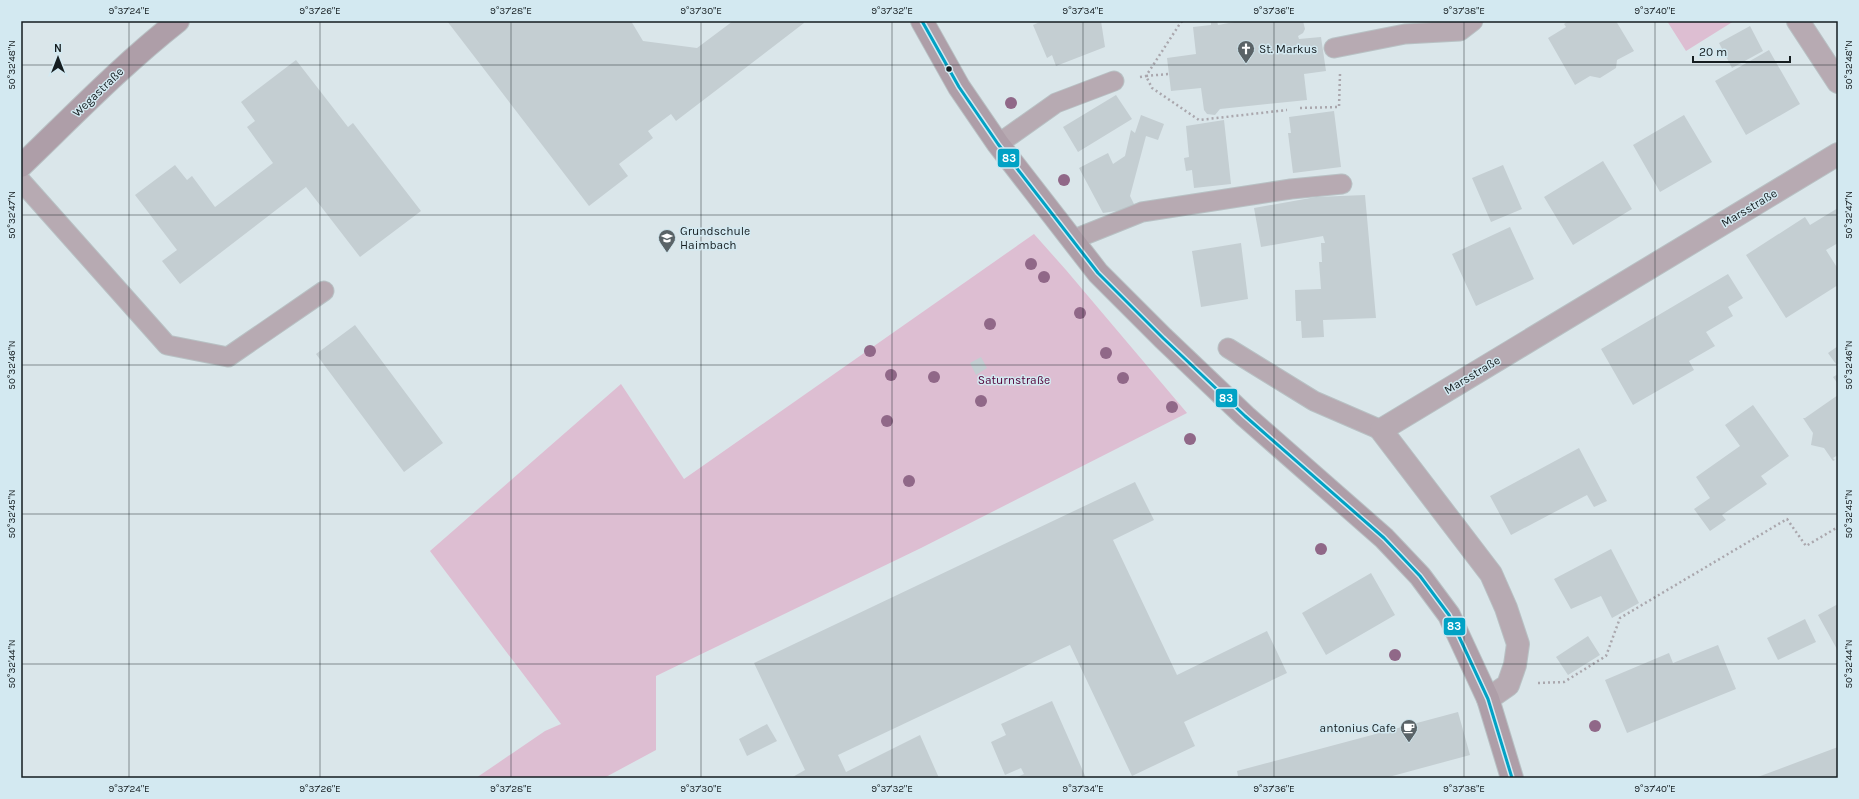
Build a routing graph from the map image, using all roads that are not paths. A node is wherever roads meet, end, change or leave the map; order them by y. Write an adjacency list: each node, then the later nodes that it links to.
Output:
1 (178, 21): 10 (street, Wegastraße)
2 (922, 21): 8 (street)
3 (1473, 21): 5 (lane)
4 (1798, 21): 7 (street)
5 (1334, 48)
6 (1114, 81): 8 (lane)
7 (1838, 82)
8 (998, 144): 13 (street)
9 (1838, 154): 16 (street, Marsstraße)
10 (21, 166)
11 (21, 180): 14 (lane)
12 (1342, 184): 13 (lane)
13 (1072, 240): 17 (street)
14 (324, 291)
15 (1228, 348): 16 (lane)
16 (1381, 430): 17 (street)
17 (1488, 699): 18 (street)
18 (1512, 778)

